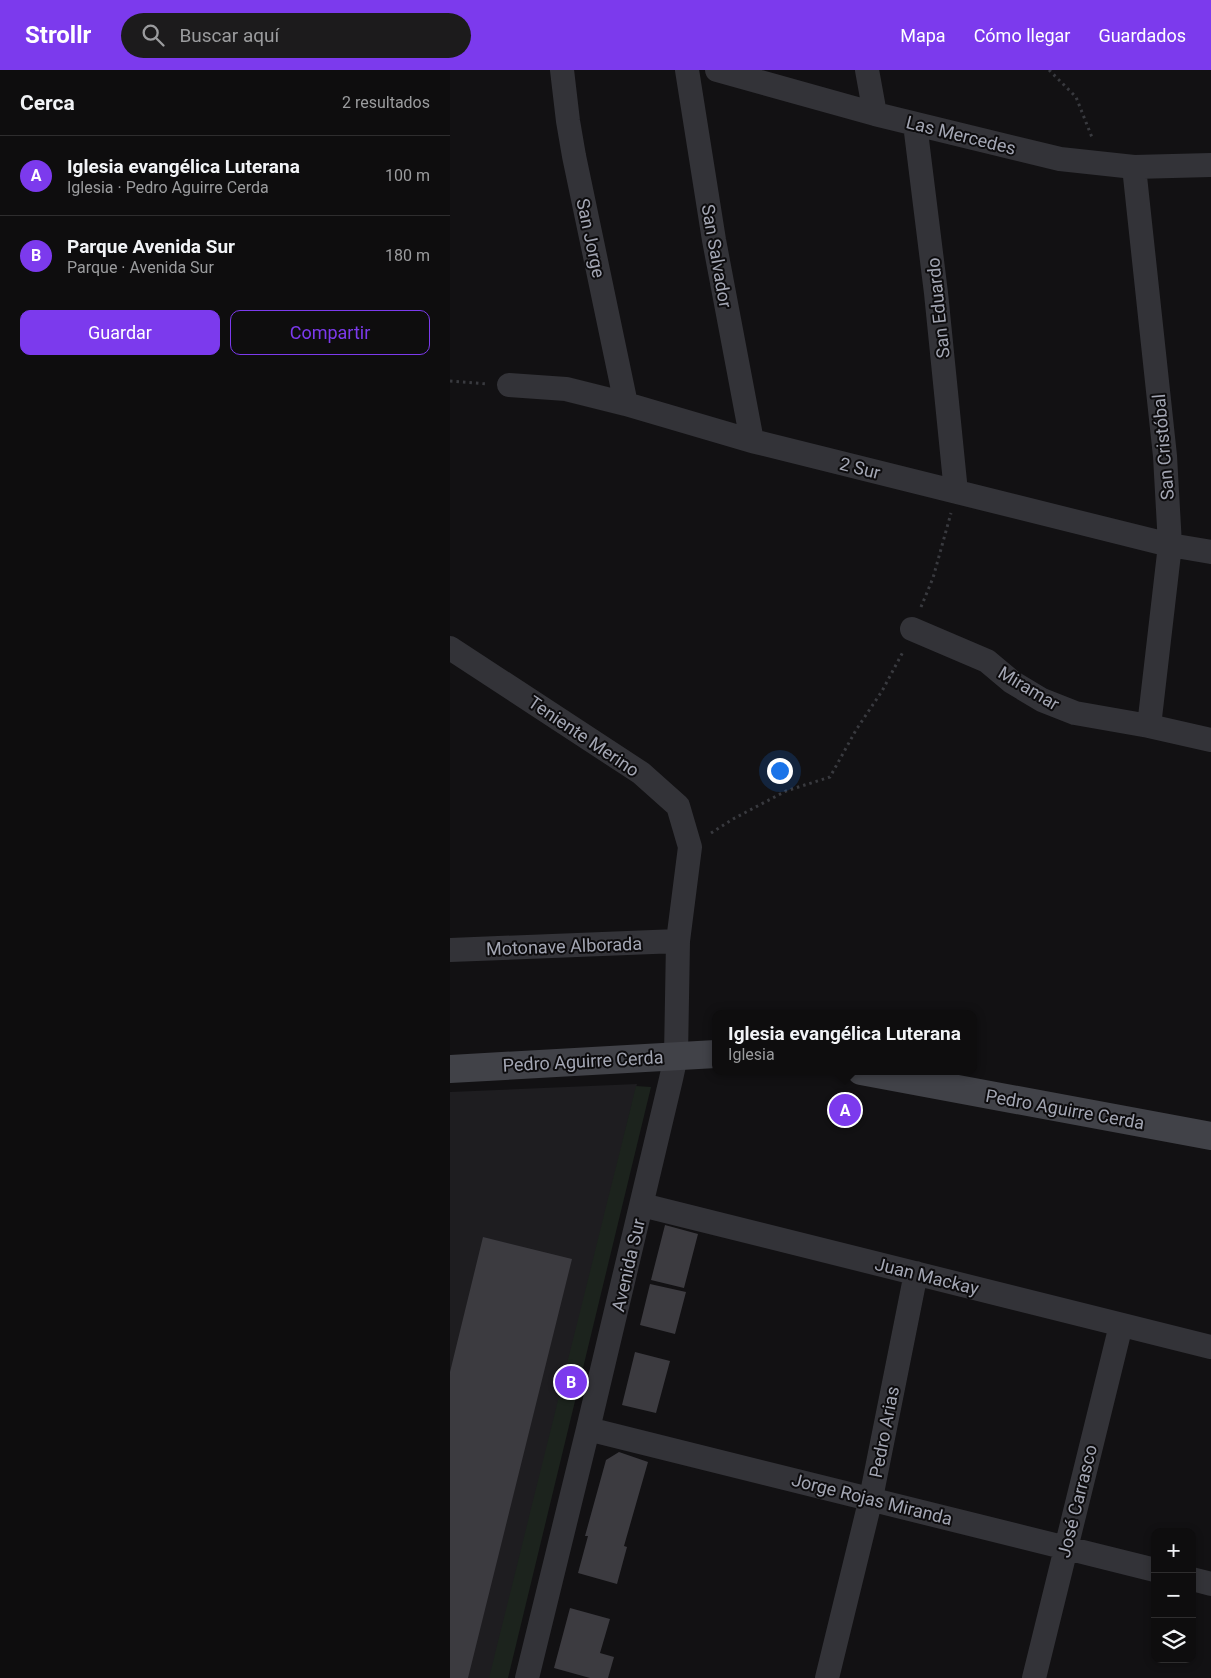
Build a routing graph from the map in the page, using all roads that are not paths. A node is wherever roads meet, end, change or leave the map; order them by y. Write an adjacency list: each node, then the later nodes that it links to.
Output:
1 (562, 70): 10 (street, San Jorge)
2 (687, 70): 11 (street, San Salvador)
3 (717, 70): 5 (street, Las Mercedes)
4 (867, 70): 5 (street)
5 (875, 114): 6 (street, Las Mercedes)
6 (915, 124): 8 (street, Las Mercedes); 12 (street, San Eduardo)
7 (1211, 165): 8 (street, Las Mercedes)
8 (1134, 167): 13 (street, San Cristóbal)
9 (509, 385): 10 (street, 2 Sur)
10 (626, 404): 11 (street, 2 Sur)
11 (752, 441): 12 (street, 2 Sur)
12 (956, 492): 13 (street, 2 Sur)
13 (1170, 545): 14 (street, 2 Sur); 17 (street, San Cristóbal)
14 (1211, 552)
15 (912, 629): 17 (street, Miramar)
16 (450, 648): 19 (street, Teniente Merino)
17 (1148, 726): 18 (street, Miramar)
18 (1211, 740)
19 (690, 846): 20 (street, Avenida Sur)
20 (678, 941): 21 (street, Motonave Alborada); 23 (street, Avenida Sur)
21 (450, 950)
22 (712, 1054): 23 (street, Pedro Aguirre Cerda)
23 (676, 1056): 24 (street, Pedro Aguirre Cerda); 27 (street, Avenida Sur)
24 (450, 1069)
25 (883, 1075): 26 (street, Pedro Aguirre Cerda)
26 (1211, 1136)
27 (642, 1204): 28 (street, Juan Mackay); 31 (street, Avenida Sur)
28 (916, 1273): 29 (street, Juan Mackay); 32 (street, Pedro Arias)
29 (1121, 1324): 30 (street, Juan Mackay); 33 (street, José Carrasco)
30 (1211, 1347)
31 (588, 1429): 32 (street, Jorge Rojas Miranda); 37 (street, Avenida Sur)
32 (870, 1498): 33 (street, Jorge Rojas Miranda); 38 (street, Pedro Arias)
33 (1066, 1548): 34 (street, Jorge Rojas Miranda); 39 (street, José Carrasco)
34 (1151, 1569)
35 (1196, 1580): 36 (street)
36 (1211, 1584)
37 (527, 1678)
38 (826, 1678)
39 (1034, 1678)

